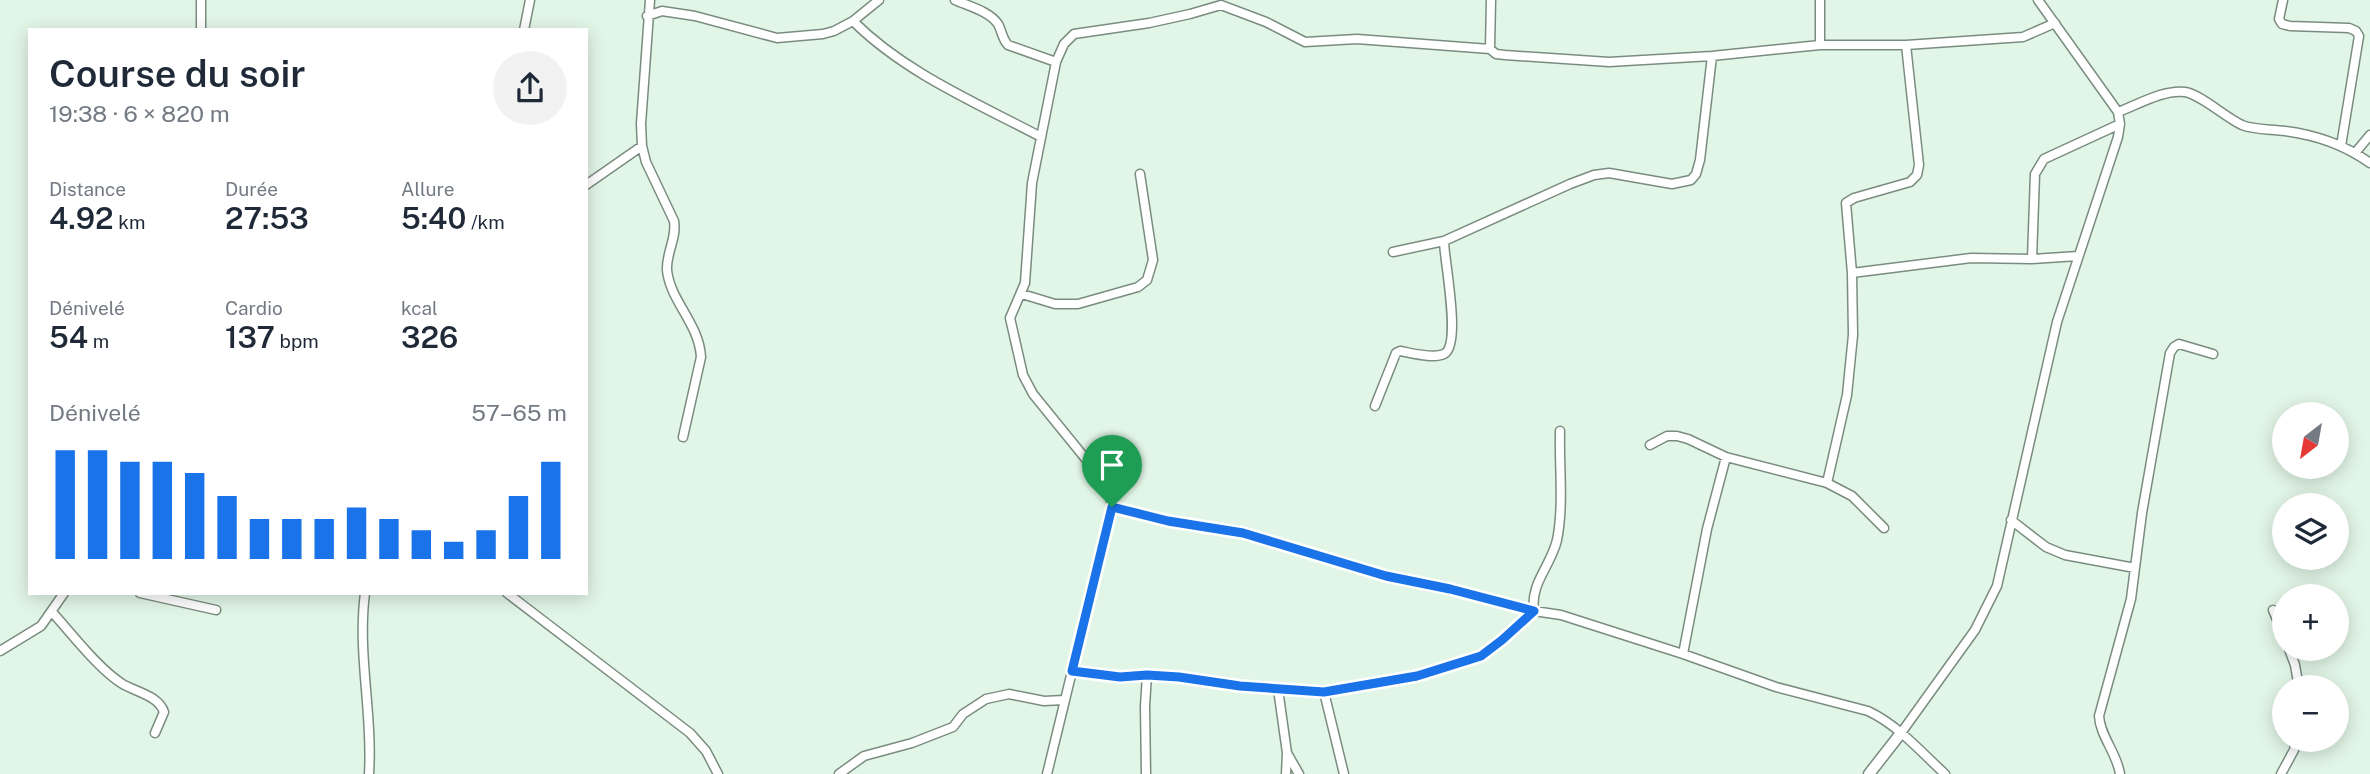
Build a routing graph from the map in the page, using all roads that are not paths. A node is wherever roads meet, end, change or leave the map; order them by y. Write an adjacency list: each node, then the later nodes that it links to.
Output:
1 (201, 0): 13 (street)
2 (530, 0): 14 (street)
3 (649, 0): 10 (street)
4 (878, 0): 11 (street)
5 (955, 0): 19 (street)
6 (1491, 0): 17 (street)
7 (1821, 0): 16 (street)
8 (2038, 0): 12 (street)
9 (2283, 0): 25 (street)
10 (647, 16): 11 (street); 24 (street)
11 (853, 21): 23 (street)
12 (2055, 23): 15 (street); 20 (street)
13 (201, 28)
14 (524, 28)
15 (1906, 45): 16 (street); 34 (street)
16 (1820, 46): 18 (street)
17 (1490, 49): 18 (street); 19 (street)
18 (1712, 56): 30 (street)
19 (1056, 62): 23 (street)
20 (2118, 112): 21 (street); 25 (street)
21 (2120, 124): 32 (street); 33 (street)
22 (2370, 135): 26 (street)
23 (1041, 137): 35 (street)
24 (642, 146): 29 (street); 39 (street)
25 (2341, 146): 26 (street)
26 (2355, 153): 27 (street)
27 (2370, 163)
28 (1140, 174): 35 (street)
29 (588, 184)
30 (1444, 241): 31 (street); 37 (street)
31 (1393, 252)
32 (2078, 256): 33 (street); 44 (street)
33 (2032, 259): 34 (street)
34 (1852, 273): 42 (street)
35 (1022, 293): 43 (street)
36 (2213, 354): 46 (street)
37 (1375, 407)
38 (1560, 430): 52 (street)
39 (683, 437)
40 (1650, 445): 41 (street)
41 (1726, 457): 42 (street); 55 (street)
42 (1827, 484): 45 (street)
43 (1112, 507): 52 (street); 56 (street)
44 (2011, 520): 46 (street); 62 (street)
45 (1884, 528)
46 (2135, 568): 75 (street)
47 (63, 595): 53 (street)
48 (149, 595): 51 (street)
49 (365, 595): 65 (street)
50 (510, 595): 66 (street)
51 (216, 610)
52 (1534, 611): 55 (street); 59 (street)
53 (52, 612): 54 (street); 61 (street)
54 (0, 651)
55 (1683, 654): 62 (street)
56 (1072, 671): 57 (street); 60 (street)
57 (1147, 675): 58 (street); 69 (street)
58 (1278, 689): 59 (street); 64 (street)
59 (1324, 692): 72 (street)
60 (1064, 700): 67 (street); 68 (street)
61 (155, 733)
62 (1901, 733): 73 (street); 74 (street)
63 (2293, 752): 76 (street)
64 (1287, 753): 70 (street); 71 (street)
65 (369, 774)
66 (718, 774)
67 (839, 774)
68 (1046, 774)
69 (1146, 774)
70 (1286, 774)
71 (1299, 774)
72 (1344, 774)
73 (1869, 774)
74 (1945, 774)
75 (2120, 774)
76 (2281, 774)

